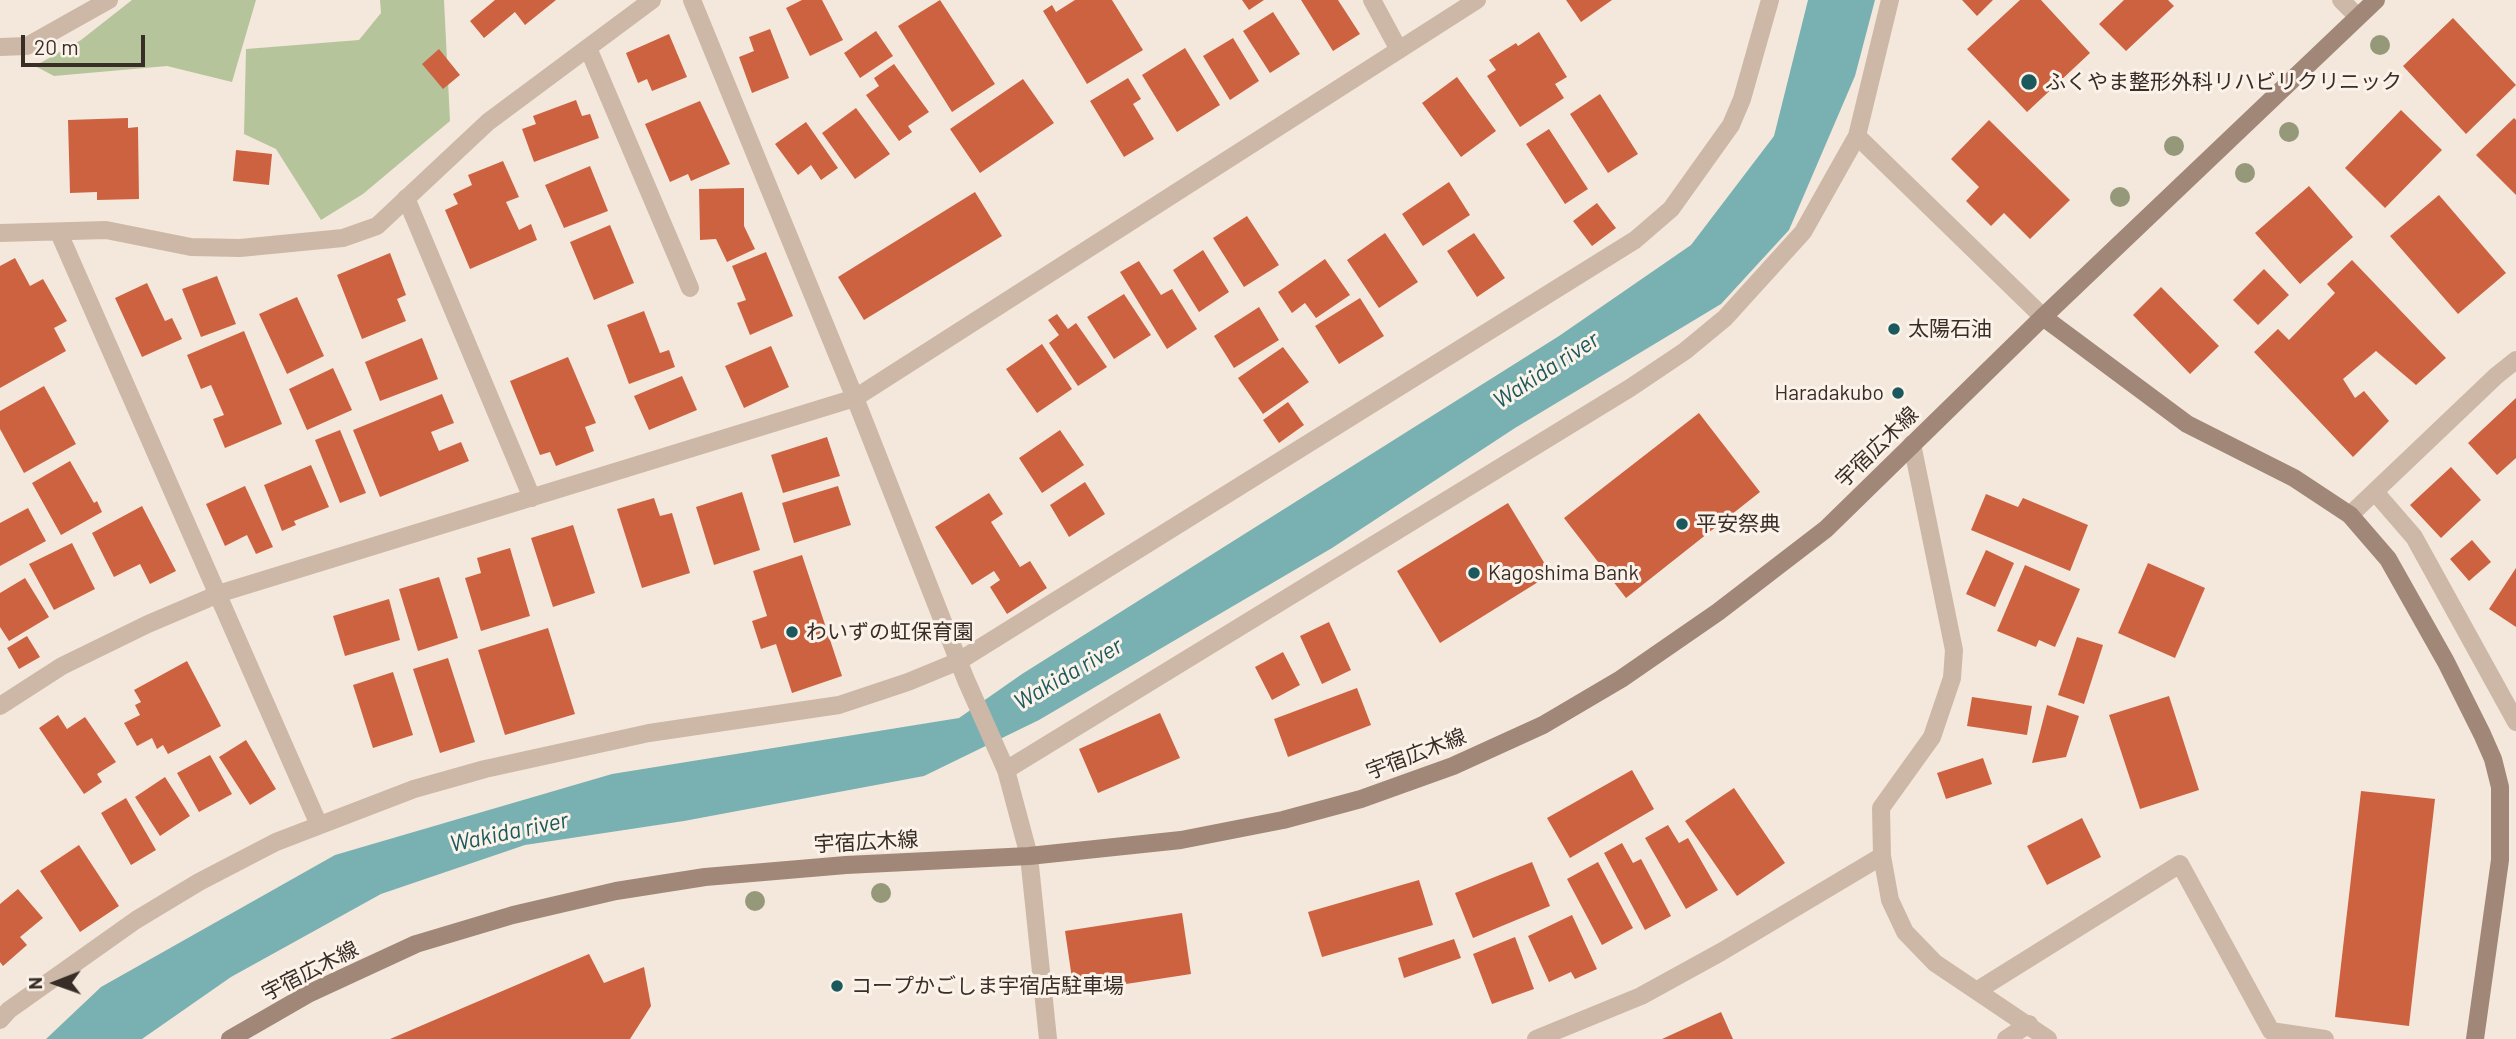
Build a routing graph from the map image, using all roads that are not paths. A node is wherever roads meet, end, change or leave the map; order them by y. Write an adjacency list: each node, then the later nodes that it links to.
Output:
1 (109, 0): 11 (street)
2 (652, 0): 12 (street)
3 (692, 0): 21 (street)
4 (1372, 0): 13 (street)
5 (1476, 0): 13 (street)
6 (1770, 0): 27 (street)
7 (1890, 0): 14 (street)
8 (2341, 0): 10 (street)
9 (2376, 0): 10 (street, 宇宿広木線)
10 (2358, 17): 19 (street, 宇宿広木線)
11 (0, 47)
12 (588, 48): 15 (street); 18 (street)
13 (1399, 50): 21 (street)
14 (1857, 136): 19 (street); 30 (street)
15 (406, 198): 17 (street); 24 (street)
16 (0, 233): 17 (street)
17 (59, 233): 26 (street)
18 (690, 288)
19 (2043, 317): 22 (street, 宇宿広木線); 25 (street)
20 (2516, 360): 23 (street)
21 (855, 398): 24 (street); 27 (street)
22 (1912, 444): 32 (street, 宇宿広木線); 33 (street)
23 (2375, 492): 25 (street); 29 (street)
24 (531, 498): 26 (street)
25 (2350, 515): 43 (street)
26 (218, 595): 28 (street); 31 (street)
27 (959, 661): 30 (street); 31 (street)
28 (0, 706)
29 (2516, 722)
30 (1006, 769): 32 (street)
31 (319, 825): 35 (street)
32 (1029, 856): 37 (street, 宇宿広木線); 38 (street)
33 (1882, 856): 34 (street); 39 (street)
34 (1978, 990): 36 (street); 42 (street)
35 (0, 1020)
36 (2029, 1024): 40 (street); 41 (street)
37 (230, 1039)
38 (1048, 1039)
39 (1536, 1039)
40 (2006, 1039)
41 (2048, 1039)
42 (2325, 1039)
43 (2475, 1039)

